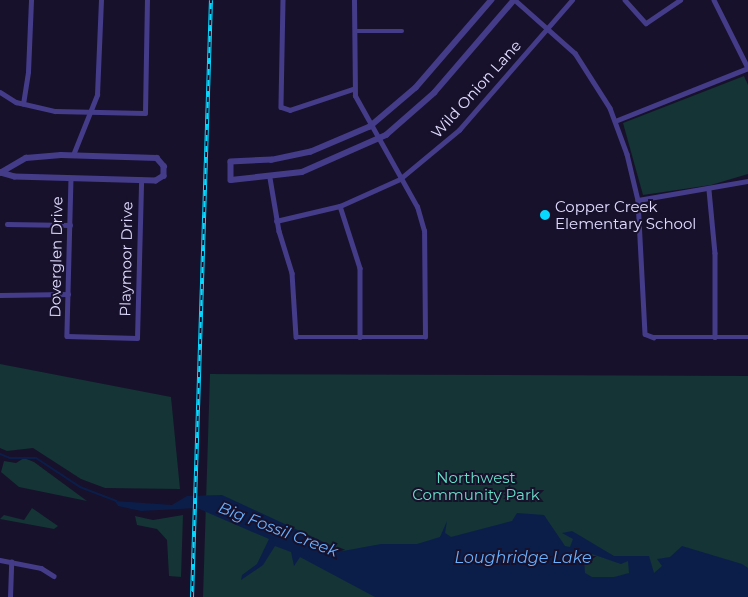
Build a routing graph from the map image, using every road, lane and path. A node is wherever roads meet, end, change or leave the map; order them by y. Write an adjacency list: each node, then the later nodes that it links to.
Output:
1 (31, 0): 18 (street)
2 (101, 0): 19 (street)
3 (147, 0): 19 (street)
4 (282, 0): 16 (street)
5 (354, 0): 13 (street)
6 (492, 0): 21 (street)
7 (514, 0): 12 (street); 22 (street)
8 (572, 0): 12 (street, Wild Onion Lane)
9 (625, 0): 10 (street)
10 (680, 0)
11 (714, 0): 15 (street)
12 (548, 28): 20 (street); 27 (street, Wild Onion Lane)
13 (356, 31): 14 (street); 16 (street)
14 (402, 31)
15 (748, 68): 20 (street)
16 (353, 90): 21 (street)
17 (0, 92): 18 (street)
18 (23, 104): 19 (street)
19 (90, 112): 23 (street)
20 (615, 121): 31 (street)
21 (370, 127): 22 (street); 26 (street)
22 (377, 140): 26 (street); 27 (street)
23 (73, 155): 24 (street); 28 (street)
24 (1, 173): 25 (street)
25 (71, 178): 28 (street); 35 (street, Doverglen Drive)
26 (270, 178): 33 (street)
27 (400, 179): 32 (street, Wild Onion Lane); 39 (street)
28 (141, 180): 38 (street, Playmoor Drive)
29 (748, 180): 30 (street)
30 (709, 190): 31 (street); 40 (street)
31 (638, 200): 40 (street)
32 (340, 206): 33 (street, Wild Onion Lane); 39 (street)
33 (276, 221): 39 (street)
34 (7, 224): 35 (street)
35 (70, 225): 36 (street, Doverglen Drive)
36 (68, 294): 37 (street); 38 (street, Doverglen Drive)
37 (0, 295)
38 (67, 336)
39 (360, 337)
40 (715, 337): 41 (street)
41 (748, 337)
42 (0, 560): 43 (street)
43 (11, 562): 44 (street); 45 (street)
44 (54, 576)
45 (10, 597)

